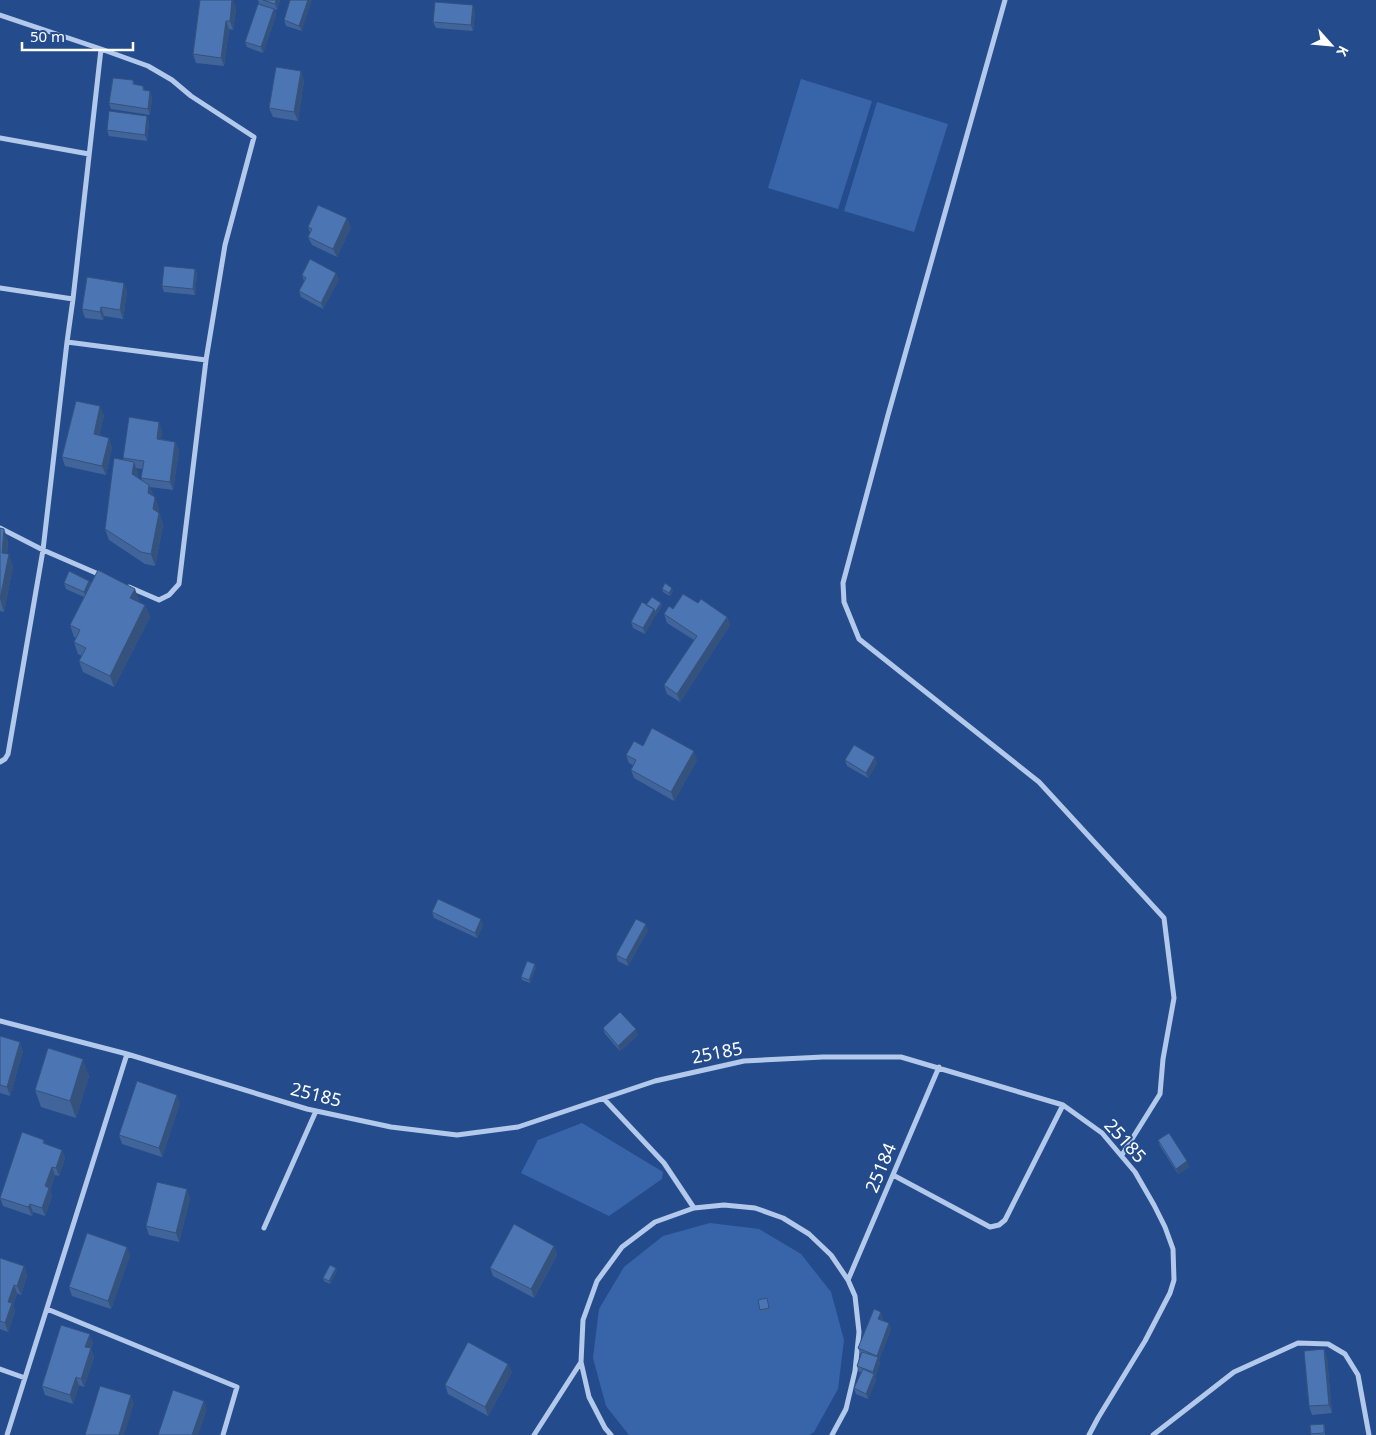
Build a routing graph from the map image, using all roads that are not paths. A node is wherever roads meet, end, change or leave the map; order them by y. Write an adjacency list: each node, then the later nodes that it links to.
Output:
1 (1005, 0): 21 (street)
2 (0, 15): 3 (street)
3 (101, 49): 5 (street); 9 (street)
4 (0, 138): 5 (street)
5 (89, 154): 7 (street)
6 (0, 288): 7 (street)
7 (73, 299): 8 (street)
8 (67, 342): 9 (street); 11 (street)
9 (206, 360): 13 (street)
10 (0, 528): 11 (street)
11 (43, 550): 12 (street); 14 (street)
12 (106, 577)
13 (124, 585)
14 (0, 762)
15 (0, 1021): 16 (street, 25185)
16 (127, 1054): 20 (street, 25185); 26 (street)
17 (939, 1067): 18 (street, 25185); 19 (street, 25185); 22 (street, 25184)
18 (604, 1098): 20 (street, 25185); 23 (street)
19 (1063, 1105): 21 (street, 25185); 22 (street)
20 (316, 1111): 24 (street)
21 (1122, 1155): 35 (street, 25185)
22 (893, 1175): 25 (street, 25184)
23 (694, 1208): 25 (street); 27 (street)
24 (264, 1228)
25 (848, 1280): 34 (street)
26 (47, 1309): 29 (street); 31 (street)
27 (581, 1362): 32 (street); 33 (street)
28 (0, 1369): 29 (street)
29 (25, 1378): 30 (street)
30 (7, 1435)
31 (223, 1435)
32 (534, 1435)
33 (611, 1435)
34 (832, 1435)
35 (1089, 1435)
36 (1153, 1435): 37 (street)
37 (1369, 1435)

